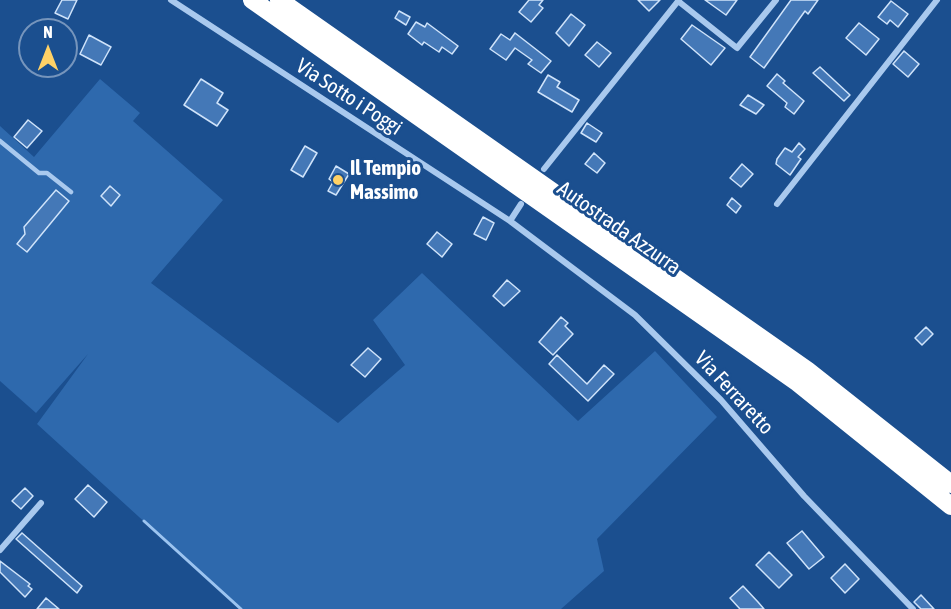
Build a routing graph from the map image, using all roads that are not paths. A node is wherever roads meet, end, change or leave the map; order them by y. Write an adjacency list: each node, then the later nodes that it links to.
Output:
1 (171, 0): 12 (street, Via Sotto i Poggi)
2 (252, 0): 15 (highway, Autostrada Azzurra)
3 (279, 0): 13 (highway, Autostrada Azzurra)
4 (679, 0): 5 (street); 8 (street)
5 (776, 0)
6 (937, 0): 11 (street)
7 (0, 141): 9 (lane)
8 (544, 169)
9 (71, 192)
10 (521, 204): 12 (street)
11 (777, 204)
12 (510, 221): 17 (street, Via Ferraretto)
13 (951, 484)
14 (41, 503): 16 (street)
15 (951, 506)
16 (0, 550)
17 (913, 609)

